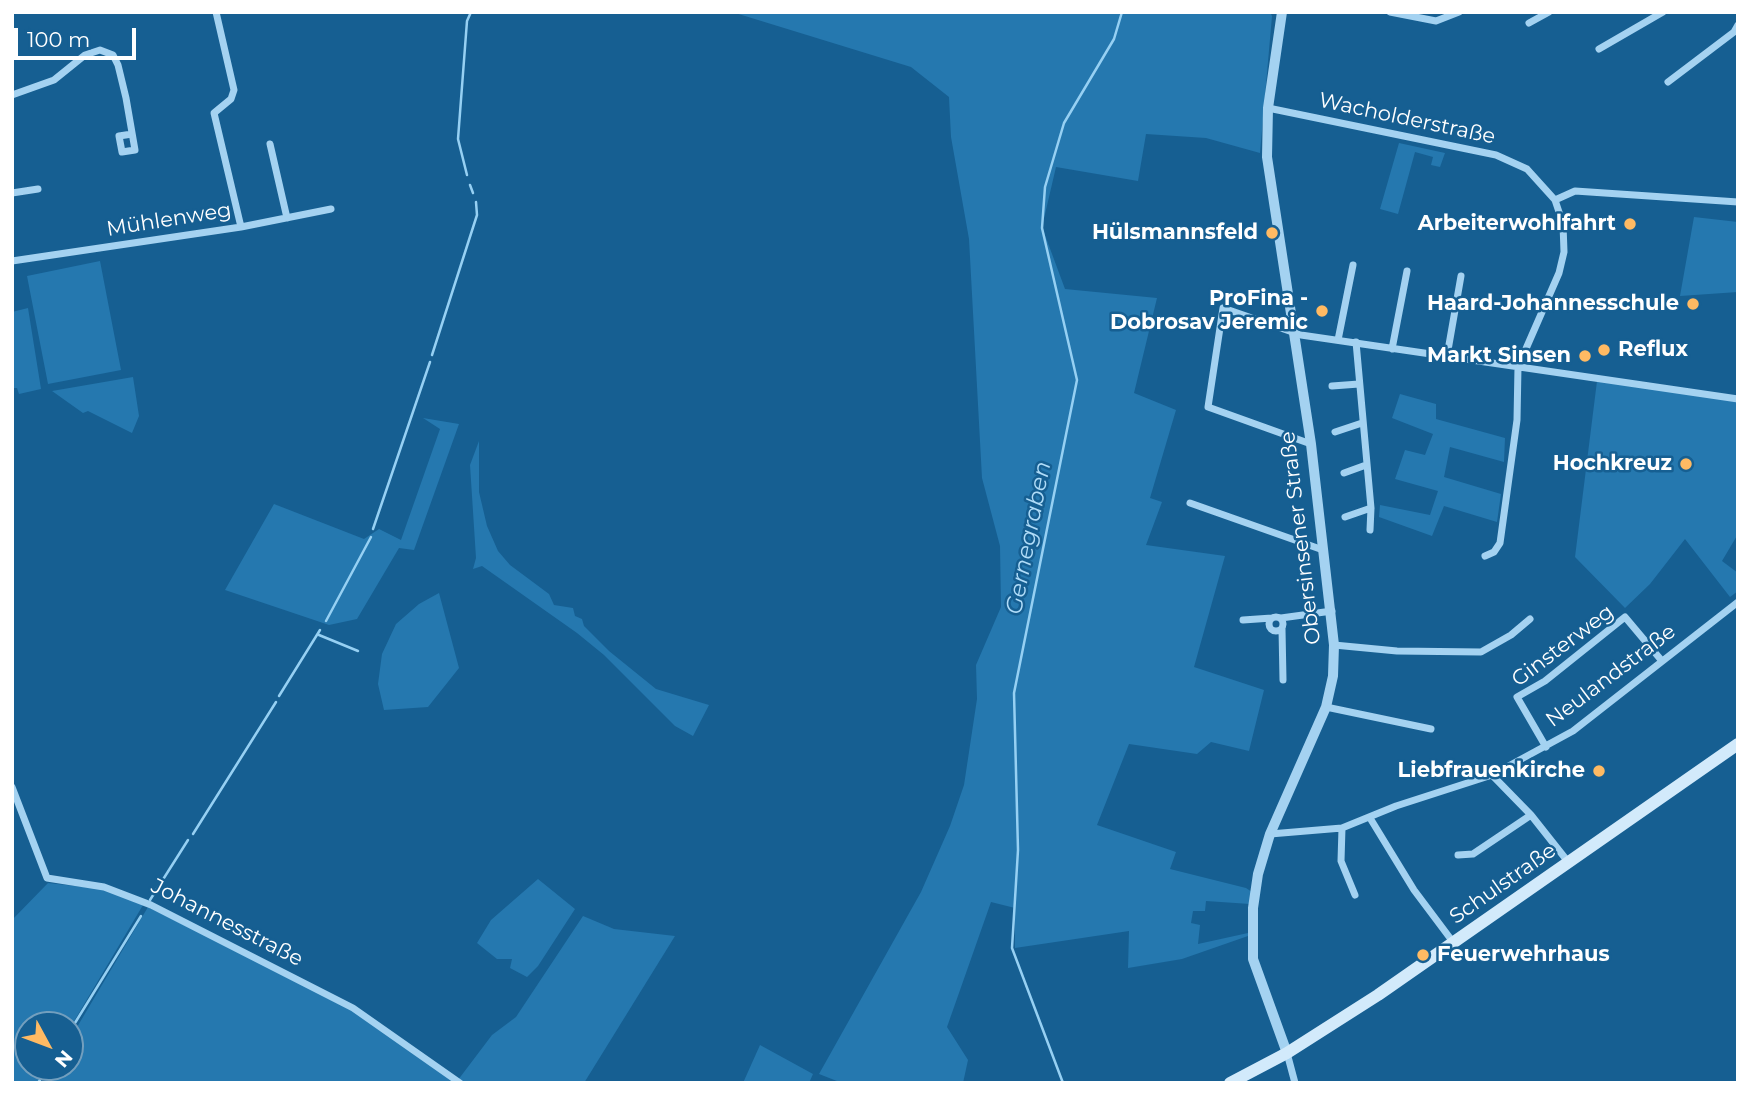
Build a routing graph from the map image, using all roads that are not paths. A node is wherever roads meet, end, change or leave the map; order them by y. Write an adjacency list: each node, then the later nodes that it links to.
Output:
1 (216, 12): 21 (street)
2 (1282, 12): 12 (street, Obersinsener Straße)
3 (1390, 12): 4 (street)
4 (1459, 12)
5 (1549, 12): 7 (street)
6 (1664, 12): 9 (street)
7 (1529, 23)
8 (1738, 25): 10 (street)
9 (1599, 49)
10 (1668, 82)
11 (12, 95): 13 (street)
12 (1268, 108): 17 (street, Wacholderstraße); 26 (street, Obersinsener Straße)
13 (132, 134)
14 (270, 145): 20 (street)
15 (38, 189): 16 (street)
16 (12, 193)
17 (1555, 200): 18 (street); 31 (street, Wacholderstraße)
18 (1738, 202)
19 (331, 209): 20 (street, Mühlenweg)
20 (287, 218): 21 (street, Mühlenweg)
21 (241, 227): 22 (street, Mühlenweg)
22 (12, 261)
23 (1353, 265): 27 (street)
24 (1407, 271): 29 (street)
25 (1461, 276): 30 (street)
26 (1294, 333): 27 (street); 37 (street, Obersinsener Straße); 37 (street)
27 (1338, 341): 28 (street)
28 (1356, 342): 29 (street); 32 (street)
29 (1392, 349): 30 (street)
30 (1447, 356): 31 (street)
31 (1518, 368): 34 (street); 45 (street)
32 (1359, 384): 33 (street); 35 (street)
33 (1332, 386)
34 (1738, 399)
35 (1362, 423): 36 (street); 38 (street)
36 (1335, 432)
37 (1311, 444): 44 (street, Obersinsener Straße)
38 (1366, 465): 39 (street); 41 (street)
39 (1344, 473)
40 (1190, 503): 44 (street)
41 (1371, 508): 42 (street); 43 (street)
42 (1345, 517)
43 (1370, 530)
44 (1323, 550): 47 (street, Obersinsener Straße)
45 (1485, 556)
46 (1738, 602): 53 (street, Neulandstraße)
47 (1332, 611): 48 (street); 52 (street, Obersinsener Straße)
48 (1277, 618): 50 (street); 51 (street); 51 (street)
49 (1530, 619): 52 (street)
50 (1243, 620)
51 (1282, 629): 54 (street)
52 (1334, 645): 55 (street, Obersinsener Straße)
53 (1662, 661): 58 (street, Neulandstraße); 58 (street, Ginsterweg)
54 (1283, 680)
55 (1326, 707): 56 (street); 64 (street, Obersinsener Straße)
56 (1431, 729)
57 (1738, 744): 66 (main road, Schulstraße)
58 (1546, 747): 59 (street, Neulandstraße)
59 (1492, 775): 61 (street); 62 (street, Neulandstraße)
60 (12, 787): 70 (street, Johannesstraße)
61 (1531, 815): 65 (street); 66 (street)
62 (1370, 818): 63 (street, Neulandstraße); 68 (street)
63 (1342, 828): 64 (street, Neulandstraße); 67 (street)
64 (1270, 834): 69 (street, Obersinsener Straße)
65 (1458, 855)
66 (1569, 863): 68 (main road, Schulstraße)
67 (1355, 895)
68 (1453, 942): 69 (main road, Schulstraße)
69 (1287, 1053): 71 (main road, Schulstraße); 72 (street, Obersinsener Straße)
70 (460, 1083)
71 (1230, 1083)
72 (1296, 1083)

